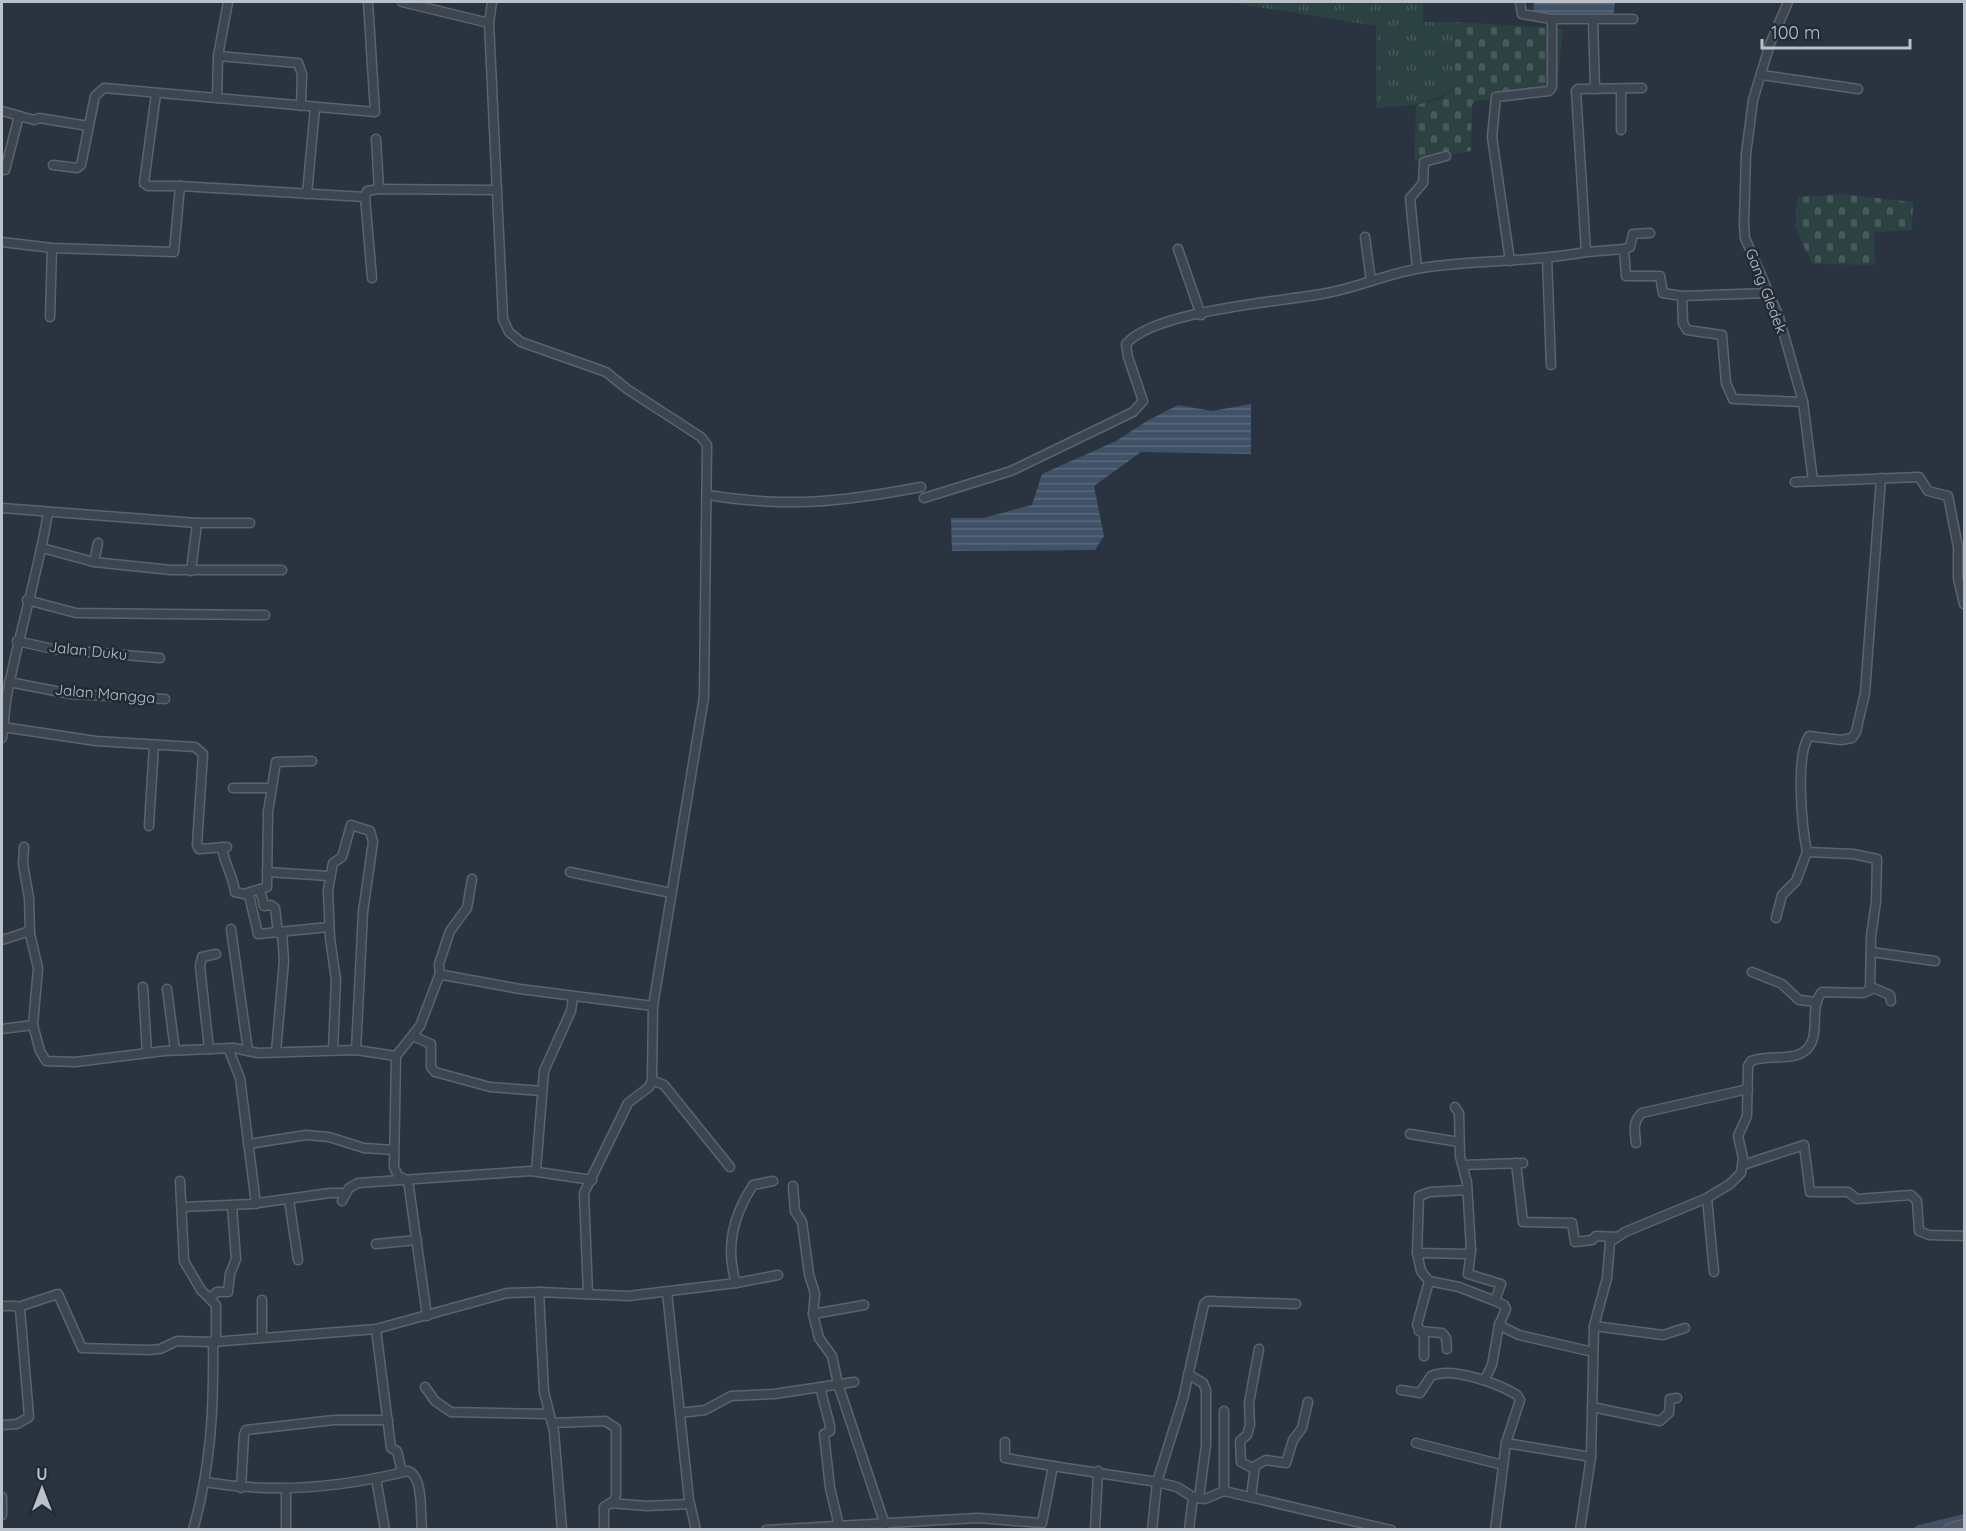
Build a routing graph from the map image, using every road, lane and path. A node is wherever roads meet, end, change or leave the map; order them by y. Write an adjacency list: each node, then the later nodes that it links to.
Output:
1 (228, 2): 11 (street)
2 (368, 2): 20 (street)
3 (402, 2): 10 (street)
4 (492, 2): 10 (street)
5 (1520, 2): 8 (street)
6 (1788, 2): 12 (street, Gang Gledek)
7 (1633, 19): 9 (street)
8 (1552, 20): 9 (street); 42 (street)
9 (1593, 20): 14 (street)
10 (489, 23): 31 (street)
11 (218, 56): 18 (street); 19 (street)
12 (1762, 75): 16 (street); 46 (street, Gang Gledek)
13 (1642, 88): 15 (street)
14 (1595, 89): 15 (street); 40 (street)
15 (1621, 89): 24 (street)
16 (1858, 89)
17 (156, 93): 18 (street); 23 (street); 29 (street)
18 (217, 98): 19 (street)
19 (301, 106): 20 (street)
20 (315, 108): 32 (street)
21 (2, 111): 22 (street)
22 (19, 116): 23 (street); 28 (street)
23 (88, 126): 27 (street)
24 (1621, 130)
25 (376, 139): 30 (street)
26 (1446, 156): 43 (street)
27 (53, 165)
28 (4, 170)
29 (180, 186): 32 (street); 37 (street)
30 (379, 189): 31 (street); 33 (street)
31 (496, 190): 56 (street)
32 (307, 194): 33 (street)
33 (365, 197): 44 (street)
34 (1650, 233): 39 (street)
35 (1365, 237): 45 (street)
36 (2, 242): 37 (street)
37 (52, 248): 49 (street)
38 (1178, 249): 48 (street)
39 (1624, 249): 40 (street); 47 (street)
40 (1586, 252): 41 (street)
41 (1547, 258): 42 (street); 50 (street)
42 (1510, 261): 43 (street)
43 (1417, 268): 45 (street)
44 (372, 279)
45 (1371, 281): 48 (street)
46 (1769, 292): 47 (street); 51 (street, Gang Gledek)
47 (1682, 296): 51 (street)
48 (1201, 315): 57 (street)
49 (50, 316)
50 (1551, 365)
51 (1803, 402): 53 (street, Gang Gledek)
52 (1881, 478): 53 (street); 63 (street); 84 (street)
53 (1813, 481): 54 (street)
54 (1795, 482)
55 (921, 487): 56 (street)
56 (708, 495): 91 (street)
57 (924, 498)
58 (2, 508): 59 (street)
59 (48, 512): 60 (street); 64 (street)
60 (197, 523): 61 (street); 67 (street)
61 (250, 523)
62 (98, 543): 65 (street)
63 (1961, 547): 69 (street)
64 (42, 548): 65 (street); 68 (street)
65 (94, 562): 67 (street)
66 (282, 570): 67 (street)
67 (191, 571)
68 (27, 600): 70 (street); 71 (street)
69 (1965, 604)
70 (265, 615)
71 (17, 641): 72 (street, Jalan Duku); 73 (street)
72 (160, 658)
73 (9, 682): 74 (street, Jalan Mangga); 75 (street)
74 (165, 699)
75 (4, 701): 76 (street)
76 (3, 727): 77 (street); 78 (street)
77 (2, 738)
78 (154, 745): 82 (street); 90 (street)
79 (312, 761): 81 (street)
80 (233, 788): 81 (street)
81 (271, 788): 85 (street)
82 (149, 826)
83 (24, 847): 95 (street)
84 (1807, 852): 92 (street); 98 (street)
85 (267, 872): 87 (street); 89 (street)
86 (570, 872): 91 (street)
87 (329, 876): 93 (street); 118 (street)
88 (472, 879): 102 (street)
89 (260, 889): 90 (street); 96 (street)
90 (247, 893): 96 (street)
91 (671, 893): 109 (street)
92 (1776, 918)
93 (329, 927): 96 (street); 117 (street)
94 (231, 929): 116 (street)
95 (30, 931): 97 (street); 110 (street)
96 (280, 932): 119 (street)
97 (2, 940)
98 (1871, 952): 100 (street); 104 (street)
99 (216, 954): 114 (street)
100 (1935, 961)
101 (1752, 972): 108 (street)
102 (440, 976): 106 (street); 112 (street)
103 (143, 987): 120 (street)
104 (1870, 987): 107 (street); 108 (street)
105 (167, 989): 115 (street)
106 (573, 997): 109 (street); 124 (street)
107 (1891, 1001)
108 (1817, 1002): 123 (street)
109 (653, 1006): 122 (street)
110 (33, 1025): 111 (street); 120 (street)
111 (2, 1029)
112 (413, 1036): 121 (street); 124 (street)
113 (228, 1048): 114 (street); 116 (street); 129 (street)
114 (209, 1049): 115 (street)
115 (175, 1050): 120 (street)
116 (248, 1050): 119 (street)
117 (333, 1050): 118 (street); 119 (street)
118 (356, 1050): 121 (street)
119 (276, 1052)
120 (147, 1053)
121 (396, 1056): 130 (street)
122 (652, 1080): 133 (street); 137 (street)
123 (1749, 1089): 128 (street); 132 (street)
124 (542, 1091): 134 (street)
125 (1455, 1107): 127 (street)
126 (1410, 1134): 127 (street)
127 (1459, 1142): 131 (street)
128 (1636, 1143)
129 (248, 1144): 130 (street); 143 (street)
130 (394, 1149): 136 (street)
131 (1463, 1165): 140 (street); 147 (street)
132 (1743, 1165): 141 (street); 146 (street)
133 (730, 1167)
134 (536, 1171): 136 (street); 137 (street)
135 (180, 1180): 145 (street)
136 (407, 1180): 142 (street); 148 (street)
137 (592, 1180): 159 (street)
138 (773, 1181): 156 (street)
139 (793, 1186): 167 (street)
140 (1467, 1190): 150 (street); 151 (street)
141 (1707, 1198): 147 (street); 153 (street)
142 (289, 1200): 143 (street); 152 (street)
143 (256, 1204): 144 (street)
144 (232, 1206): 145 (street); 160 (street)
145 (182, 1207): 160 (street)
146 (1965, 1236)
147 (1617, 1237): 170 (street)
148 (417, 1240): 149 (street); 168 (street)
149 (376, 1244)
150 (1471, 1250): 151 (street); 162 (street)
151 (1417, 1253): 155 (street)
152 (298, 1260)
153 (1714, 1272)
154 (778, 1275): 156 (street)
155 (1429, 1281): 162 (street); 173 (street)
156 (736, 1283): 158 (street)
157 (539, 1292): 159 (street); 168 (street); 192 (street)
158 (667, 1292): 159 (street); 191 (street)
159 (588, 1294)
160 (210, 1298): 175 (street)
161 (262, 1299): 174 (street)
162 (1495, 1301): 169 (street)
163 (1296, 1304): 180 (street)
164 (864, 1305): 167 (street)
165 (2, 1306): 166 (street)
166 (18, 1306): 175 (street); 194 (street)
167 (813, 1314): 183 (street)
168 (427, 1316): 172 (street)
169 (1499, 1325): 178 (street); 181 (street)
170 (1594, 1326): 171 (street); 178 (street)
171 (1685, 1328)
172 (376, 1329): 174 (street); 193 (street)
173 (1419, 1331): 176 (street); 179 (street)
174 (262, 1337): 175 (street)
175 (214, 1342): 205 (street)
176 (1447, 1348)
177 (1259, 1349): 201 (street)
178 (1593, 1352): 189 (street)
179 (1424, 1356)
180 (1188, 1374): 206 (street); 211 (street)
181 (1485, 1379): 186 (street); 197 (street)
182 (855, 1382): 183 (street)
183 (838, 1384): 185 (street); 216 (street)
184 (425, 1387): 192 (street)
185 (820, 1387): 191 (street); 219 (street)
186 (1401, 1390)
187 (1677, 1398): 189 (street)
188 (1308, 1402): 201 (street)
189 (1592, 1407): 198 (street)
190 (1224, 1411): 209 (street)
191 (680, 1413): 214 (street)
192 (550, 1418): 213 (street); 225 (street)
193 (388, 1420): 203 (street); 207 (street)
194 (2, 1425)
195 (1005, 1442): 200 (street)
196 (1416, 1443): 199 (street)
197 (1506, 1443): 198 (street); 199 (street)
198 (1591, 1457): 234 (street)
199 (1503, 1465): 233 (street)
200 (1053, 1466): 202 (street); 217 (street)
201 (1254, 1469): 212 (street)
202 (1098, 1471): 206 (street); 229 (street)
203 (402, 1472): 204 (street); 224 (street)
204 (376, 1478): 208 (street); 223 (street)
205 (205, 1482): 207 (street); 221 (street)
206 (1157, 1482): 211 (street); 230 (street)
207 (241, 1488): 208 (street)
208 (286, 1490): 222 (street)
209 (1224, 1491): 211 (street); 212 (street)
210 (2, 1497): 215 (street)
211 (1196, 1497): 231 (street)
212 (1251, 1497): 220 (street)
213 (610, 1503): 214 (street); 226 (street)
214 (690, 1504): 227 (street)
215 (2, 1515)
216 (885, 1525): 217 (street); 219 (street)
217 (1010, 1525)
218 (1965, 1526): 235 (main road)
219 (840, 1528): 228 (street)
220 (1376, 1528): 232 (street)
221 (193, 1530)
222 (286, 1530)
223 (385, 1530)
224 (422, 1530)
225 (562, 1530)
226 (604, 1530)
227 (696, 1530)
228 (766, 1530)
229 (1095, 1530)
230 (1152, 1530)
231 (1189, 1530)
232 (1391, 1530)
233 (1495, 1530)
234 (1580, 1530)
235 (1950, 1530)

